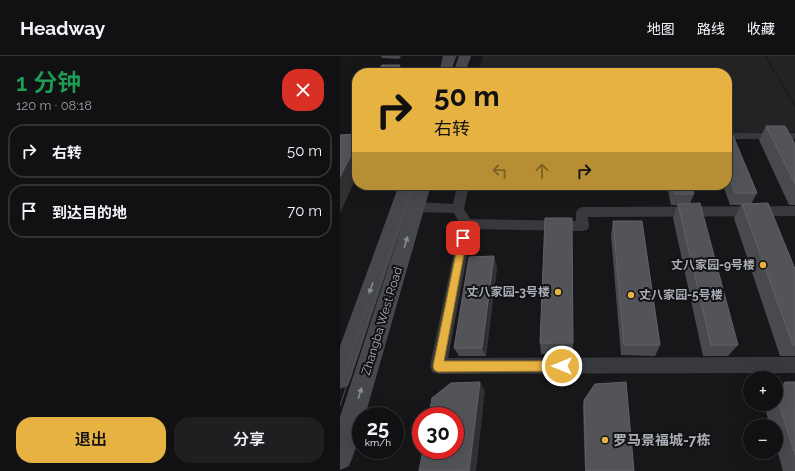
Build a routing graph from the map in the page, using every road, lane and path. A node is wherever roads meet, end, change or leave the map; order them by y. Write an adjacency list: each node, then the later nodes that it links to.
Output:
1 (448, 56): 3 (main road)
2 (465, 56): 4 (main road)
3 (446, 68)
4 (461, 68)
5 (732, 136): 6 (street)
6 (795, 136)
7 (405, 190): 15 (main road, Zhangba West Road, one-way to 15)
8 (421, 190): 10 (main road, Zhangba West Road)
9 (462, 190): 11 (street)
10 (416, 207): 11 (street); 16 (main road, Zhangba West Road, one-way to 10)
11 (458, 209): 13 (street)
12 (795, 212): 13 (street)
13 (466, 224): 14 (street)
14 (795, 365)
15 (340, 378)
16 (340, 457)

